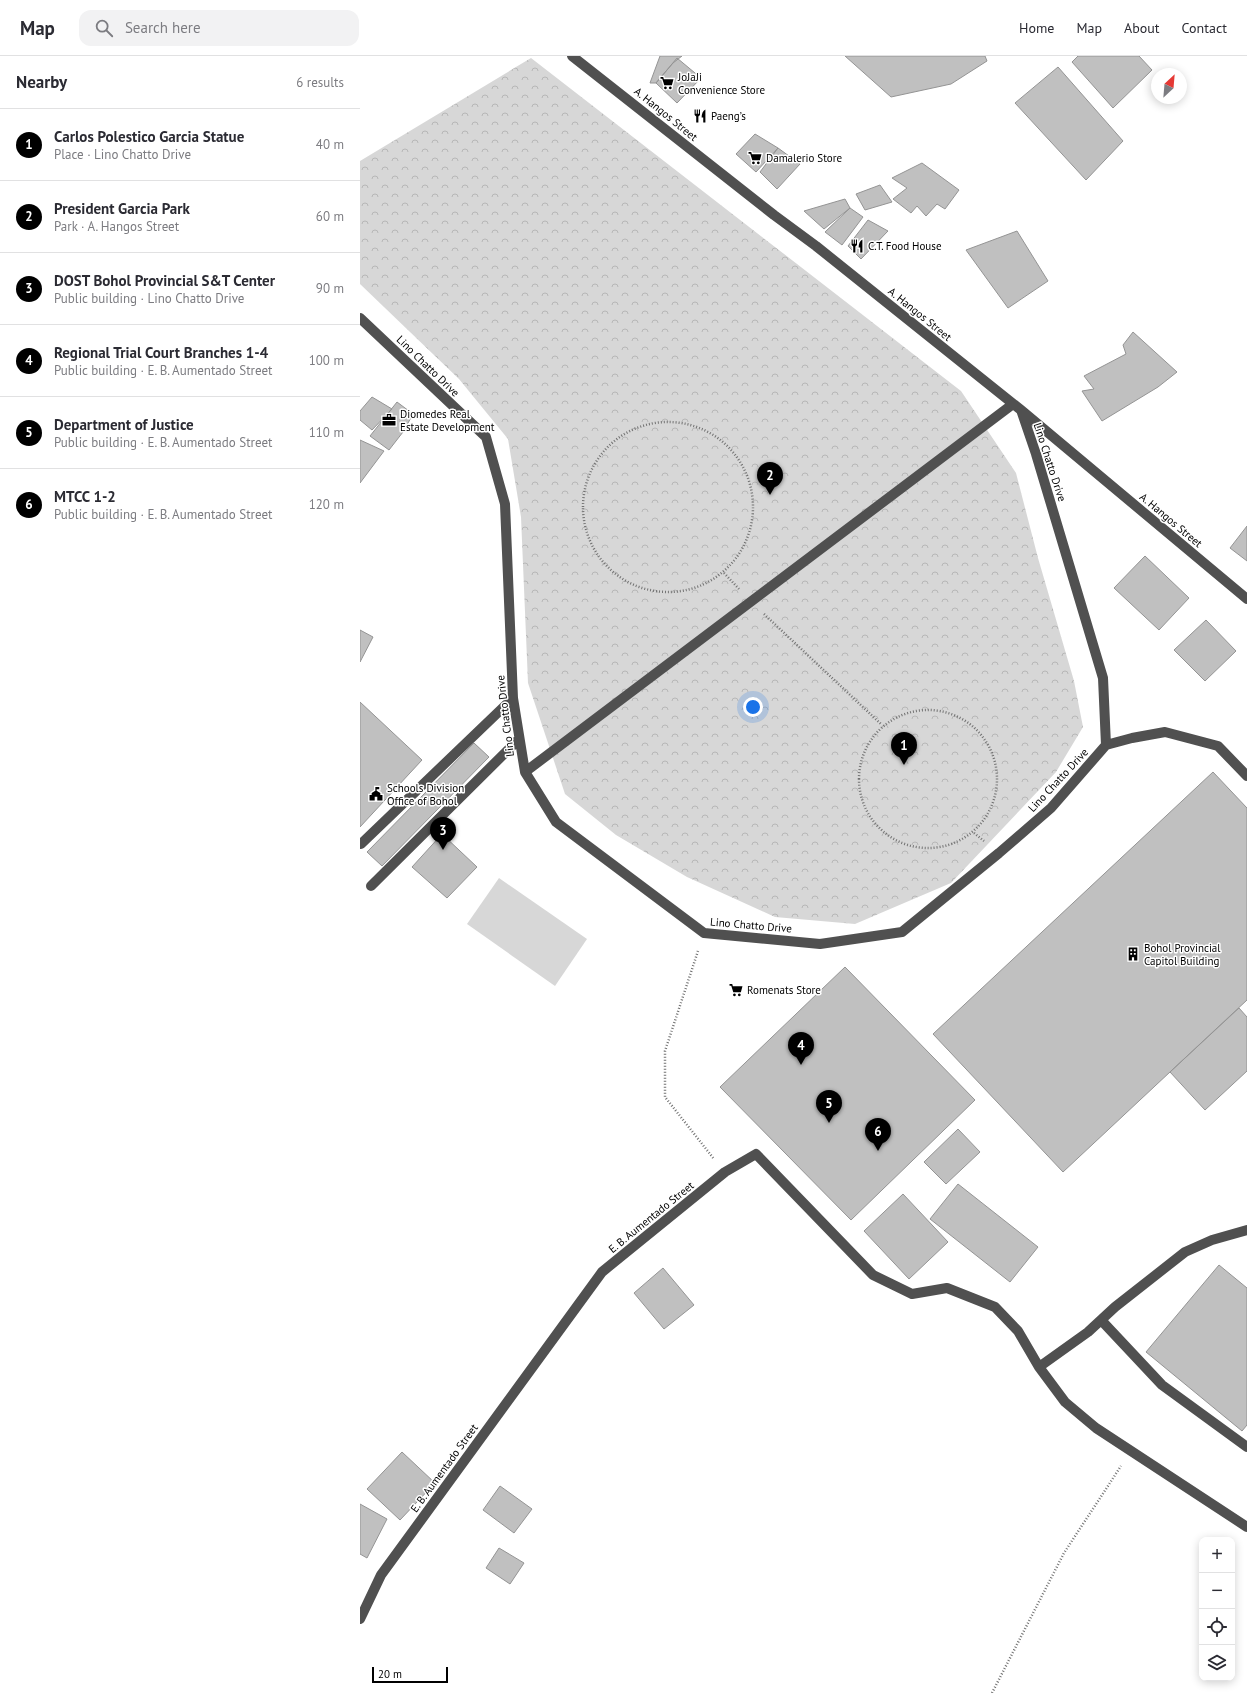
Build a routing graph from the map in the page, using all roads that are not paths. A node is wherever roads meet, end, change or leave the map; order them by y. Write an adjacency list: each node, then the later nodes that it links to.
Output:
1 (572, 56): 3 (street, A. Hangos Street)
2 (360, 318): 5 (street, Lino Chatto Drive)
3 (1017, 407): 4 (street, A. Hangos Street); 7 (street, Lino Chatto Drive); 8 (street)
4 (1247, 599)
5 (513, 698): 6 (street, Lino Chatto Drive); 10 (street)
6 (519, 739): 8 (street, Lino Chatto Drive); 11 (street)
7 (1106, 745): 8 (street, Lino Chatto Drive); 9 (street)
8 (525, 772)
9 (1247, 776)
10 (361, 844)
11 (371, 886)
12 (1247, 1230): 13 (street)
13 (1101, 1320): 14 (street); 15 (street)
14 (1039, 1367): 16 (street); 17 (street, E. B. Aumentado Street)
15 (1247, 1447)
16 (1247, 1527)
17 (360, 1619)

